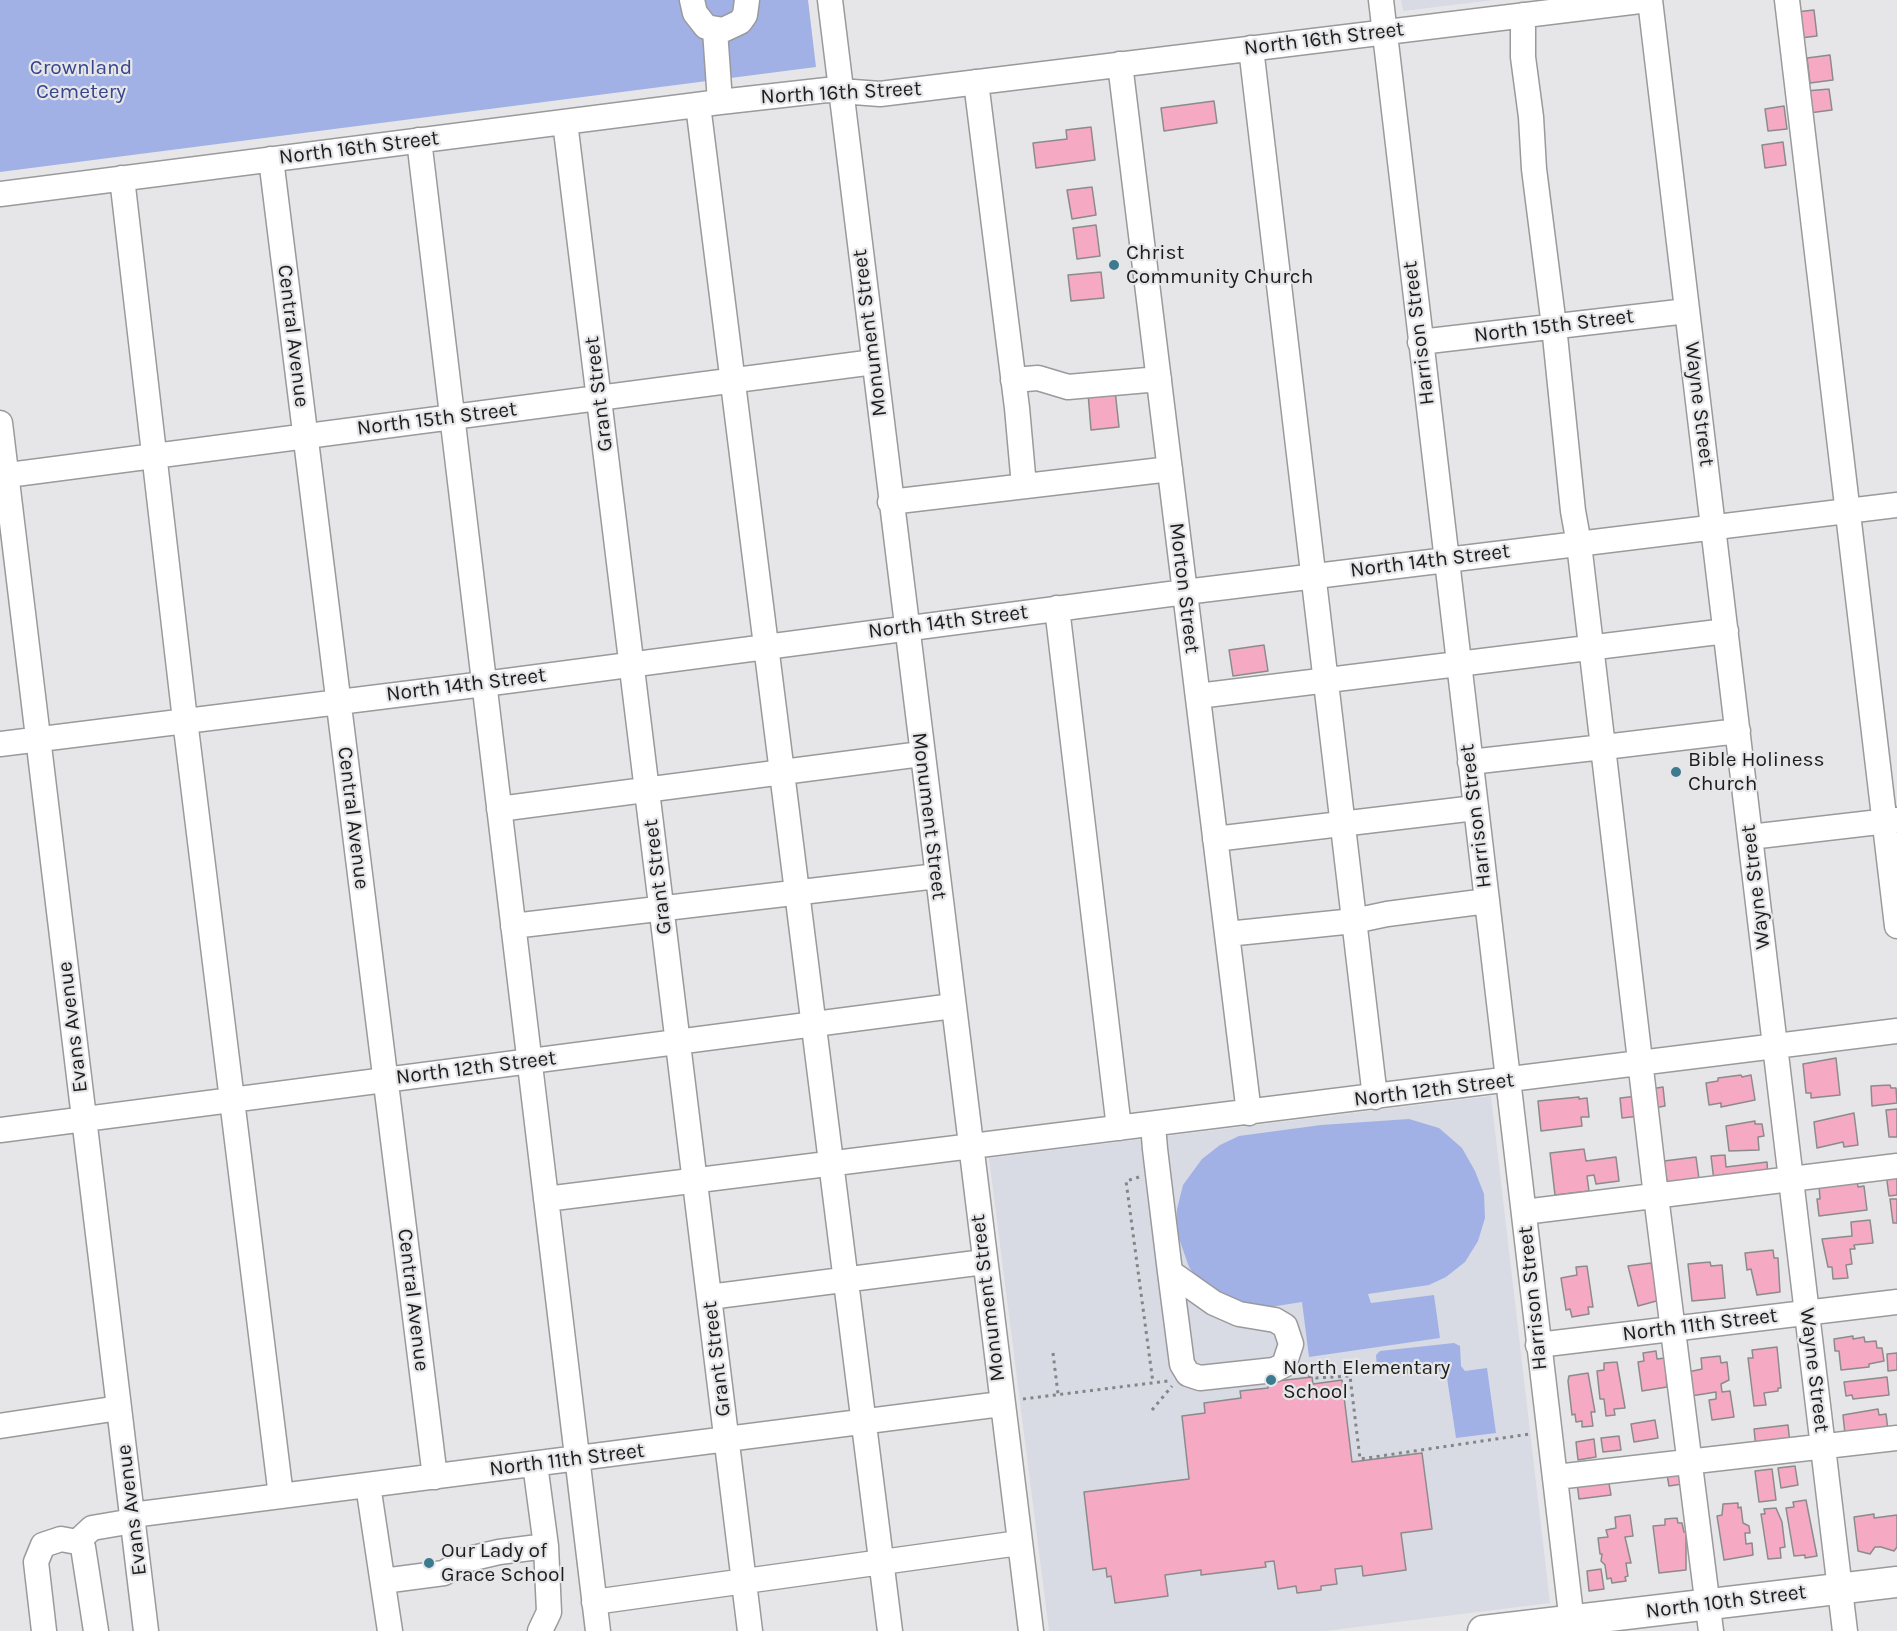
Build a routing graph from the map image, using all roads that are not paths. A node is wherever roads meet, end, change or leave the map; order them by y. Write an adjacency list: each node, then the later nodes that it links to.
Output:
1 (692, 0): 8 (street)
2 (747, 0): 8 (street)
3 (830, 0): 13 (street, Monument Street)
4 (1381, 0): 9 (street, Harrison Street)
5 (1649, 0): 7 (street, North 16th Street); 20 (street, Wayne Street)
6 (1786, 0): 37 (street)
7 (1523, 15): 9 (street, North 16th Street); 21 (street)
8 (715, 30): 14 (street)
9 (1384, 32): 10 (street, North 16th Street); 22 (street, Harrison Street)
10 (1251, 48): 11 (street, North 16th Street); 41 (street)
11 (1120, 64): 12 (street, North 16th Street); 24 (street, Morton Street)
12 (976, 82): 13 (street, North 16th Street); 26 (street)
13 (840, 90): 14 (street, North 16th Street); 23 (street, Monument Street)
14 (709, 104): 15 (street, North 16th Street); 25 (street)
15 (565, 122): 16 (street, North 16th Street); 27 (street, Grant Street)
16 (419, 140): 17 (street, North 16th Street); 28 (street)
17 (271, 159): 18 (street, North 16th Street); 30 (street, Central Avenue)
18 (122, 178): 19 (street, North 16th Street); 31 (street)
19 (0, 194)
20 (1687, 311): 21 (street, North 15th Street); 38 (street, Wayne Street)
21 (1554, 326): 22 (street, North 15th Street); 39 (street)
22 (1420, 342): 40 (street, Harrison Street)
23 (874, 362): 25 (street, North 15th Street); 35 (street, Monument Street)
24 (1159, 379): 26 (street); 32 (street, Morton Street)
25 (733, 380): 27 (street, North 15th Street); 46 (street)
26 (1013, 380): 34 (street)
27 (599, 398): 28 (street, North 15th Street); 48 (street, Grant Street)
28 (452, 417): 30 (street, North 15th Street); 51 (street)
29 (0, 423): 33 (street, Evans Avenue)
30 (305, 436): 31 (street, North 15th Street); 53 (street, Central Avenue)
31 (154, 456): 33 (street, North 15th Street); 54 (street)
32 (1170, 470): 34 (street); 42 (street, Morton Street)
33 (3, 475): 56 (street, Evans Avenue)
34 (1023, 486): 35 (street)
35 (890, 502): 44 (street, Monument Street)
36 (1897, 505): 37 (street, North 14th Street)
37 (1848, 511): 38 (street, North 14th Street); 65 (street)
38 (1714, 527): 39 (street, North 14th Street); 45 (street, Wayne Street)
39 (1579, 544): 40 (street, North 14th Street); 47 (street)
40 (1445, 560): 41 (street, North 14th Street); 49 (street, Harrison Street)
41 (1313, 576): 42 (street, North 14th Street); 50 (street)
42 (1185, 592): 43 (street, North 14th Street); 52 (street, Morton Street)
43 (1057, 608): 44 (street, North 14th Street); 91 (street)
44 (905, 627): 46 (street, North 14th Street); 59 (street, Monument Street)
45 (1726, 631): 47 (street); 55 (street, Wayne Street)
46 (766, 645): 48 (street, North 14th Street); 61 (street)
47 (1592, 647): 49 (street); 58 (street)
48 (632, 663): 51 (street, North 14th Street); 62 (street, Grant Street)
49 (1458, 664): 50 (street); 60 (street, Harrison Street)
50 (1326, 680): 52 (street); 66 (street)
51 (484, 684): 53 (street, North 14th Street); 64 (street)
52 (1198, 696): 68 (street, Morton Street)
53 (338, 700): 54 (street, North 14th Street); 84 (street, Central Avenue)
54 (185, 720): 56 (street, North 14th Street); 87 (street)
55 (1738, 731): 58 (street); 67 (street, Wayne Street)
56 (38, 739): 57 (street, North 14th Street); 89 (street, Evans Avenue)
57 (0, 744)
58 (1608, 747): 60 (street); 83 (street)
59 (921, 753): 61 (street); 69 (street, Monument Street)
60 (1470, 762): 63 (street, Harrison Street)
61 (782, 772): 62 (street); 70 (street)
62 (647, 790): 64 (street); 72 (street, Grant Street)
63 (1475, 808): 66 (street); 71 (street, Harrison Street)
64 (499, 809): 75 (street)
65 (1891, 821): 67 (street); 74 (street)
66 (1342, 823): 68 (street); 73 (street)
67 (1750, 837): 81 (street, Wayne Street)
68 (1215, 839): 76 (street, Morton Street)
69 (937, 876): 70 (street); 77 (street, Monument Street)
70 (797, 892): 72 (street); 78 (street)
71 (1487, 901): 73 (street); 85 (street, Harrison Street)
72 (662, 909): 75 (street); 80 (street, Grant Street)
73 (1354, 921): 76 (street); 86 (street)
74 (1897, 926)
75 (513, 927): 82 (street)
76 (1227, 934): 88 (street, Morton Street)
77 (953, 1006): 78 (street, North 12th Street); 93 (street, Monument Street)
78 (814, 1024): 80 (street, North 12th Street); 94 (street)
79 (1897, 1031): 81 (street, North 12th Street)
80 (678, 1042): 82 (street, North 12th Street); 96 (street, Grant Street)
81 (1775, 1047): 83 (street, North 12th Street); 97 (street, Wayne Street)
82 (529, 1062): 84 (street, North 12th Street); 99 (street)
83 (1640, 1064): 85 (street, North 12th Street); 98 (street)
84 (386, 1080): 87 (street, North 12th Street); 119 (street, Central Avenue)
85 (1509, 1080): 86 (street, North 12th Street); 100 (street, Harrison Street)
86 (1375, 1097): 88 (street, North 12th Street)
87 (232, 1100): 89 (street, North 12th Street); 122 (street)
88 (1249, 1113): 90 (street, North 12th Street)
89 (84, 1119): 92 (street, North 12th Street); 110 (street, Evans Avenue)
90 (1153, 1124): 91 (street, North 12th Street); 102 (street)
91 (1119, 1128): 93 (street, North 12th Street)
92 (0, 1130)
93 (970, 1145): 94 (street, North 12th Street); 101 (street, Monument Street)
94 (831, 1163): 96 (street, North 12th Street); 103 (street)
95 (1897, 1166): 97 (street)
96 (695, 1180): 99 (street, North 12th Street); 104 (street, Grant Street)
97 (1791, 1180): 98 (street); 106 (street, Wayne Street)
98 (1656, 1196): 100 (street); 107 (street)
99 (546, 1199): 116 (street)
100 (1524, 1212): 108 (street, Harrison Street)
101 (984, 1262): 103 (street); 109 (street, Monument Street)
102 (1170, 1272): 102 (street)
103 (846, 1280): 104 (street); 111 (street)
104 (709, 1297): 114 (street, Grant Street)
105 (1897, 1302): 106 (street, North 11th Street)
106 (1807, 1312): 107 (street, North 11th Street); 115 (street, Wayne Street)
107 (1674, 1329): 108 (street, North 11th Street); 117 (street)
108 (1538, 1346): 120 (street, Harrison Street)
109 (1001, 1404): 111 (street, North 11th Street); 125 (street, Monument Street)
110 (119, 1408): 112 (street); 123 (street, Evans Avenue)
111 (864, 1422): 114 (street, North 11th Street); 127 (street)
112 (0, 1426)
113 (1897, 1438): 115 (street)
114 (727, 1440): 116 (street, North 11th Street); 129 (street, Grant Street)
115 (1824, 1446): 117 (street); 131 (street, Wayne Street)
116 (577, 1459): 118 (street, North 11th Street); 132 (street)
117 (1691, 1462): 120 (street); 133 (street)
118 (535, 1464): 119 (street, North 11th Street); 126 (street)
119 (435, 1477): 121 (street, North 11th Street)
120 (1556, 1477): 134 (street, Harrison Street)
121 (368, 1485): 122 (street, North 11th Street); 128 (street)
122 (281, 1496): 123 (street, North 11th Street)
123 (133, 1518): 124 (street, North 11th Street); 137 (street, Evans Avenue)
124 (77, 1542): 135 (street); 136 (street)
125 (1019, 1543): 127 (street); 143 (street, Monument Street)
126 (546, 1546): 128 (street); 139 (street)
127 (881, 1562): 129 (street); 142 (street)
128 (383, 1581): 138 (street)
129 (744, 1581): 132 (street); 141 (street, Grant Street)
130 (1897, 1582): 131 (main road, North 10th Street)
131 (1840, 1588): 133 (main road, North 10th Street); 145 (street, Wayne Street)
132 (594, 1602): 140 (street)
133 (1709, 1617): 134 (main road, North 10th Street)
134 (1573, 1626): 144 (main road, North 10th Street)
135 (44, 1631)
136 (96, 1631)
137 (146, 1631)
138 (390, 1631)
139 (540, 1631)
140 (598, 1631)
141 (750, 1631)
142 (890, 1631)
143 (1030, 1631)
144 (1483, 1631)
145 (1845, 1631)

